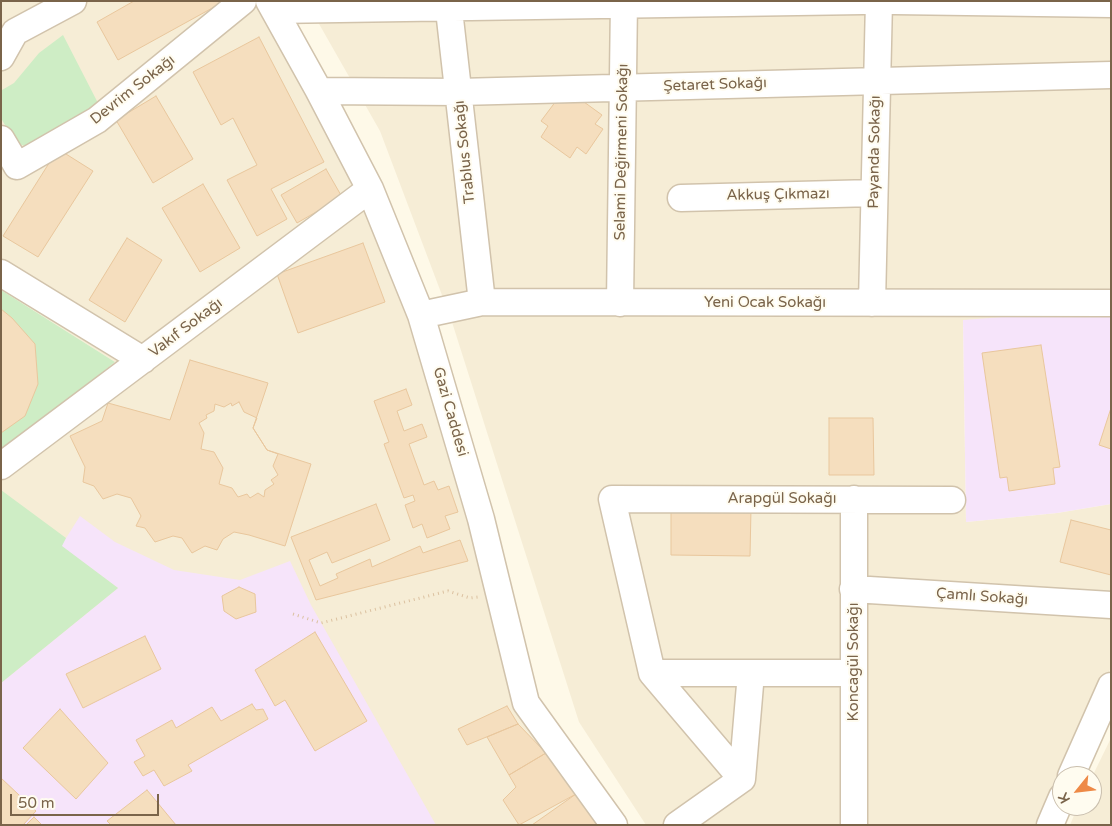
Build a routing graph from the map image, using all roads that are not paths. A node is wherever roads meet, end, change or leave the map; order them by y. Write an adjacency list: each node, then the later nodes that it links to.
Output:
1 (73, 1): 10 (street)
2 (243, 1): 16 (street, Devrim Sokağı)
3 (863, 1): 6 (street)
4 (879, 1): 12 (street, Payanda Sokağı)
5 (894, 1): 8 (street)
6 (624, 3): 7 (street); 13 (street, Selami Değirmeni Sokağı)
7 (449, 4): 9 (street); 15 (street, Trablus Sokağı)
8 (1111, 4)
9 (271, 6): 14 (street, Gazi Caddesi)
10 (1, 56)
11 (1111, 75): 12 (street, Şetaret Sokağı)
12 (877, 81): 13 (street, Şetaret Sokağı); 18 (street, Payanda Sokağı)
13 (623, 88): 15 (street, Şetaret Sokağı); 22 (street, Selami Değirmeni Sokağı)
14 (320, 91): 15 (street, Şetaret Sokağı); 17 (street, Gazi Caddesi)
15 (459, 92): 21 (street, Trablus Sokağı)
16 (1, 139)
17 (370, 189): 25 (street, Gazi Caddesi); 26 (street, Vakıf Sokağı)
18 (874, 193): 19 (street, Akkuş Çıkmazı); 23 (street, Payanda Sokağı)
19 (682, 198)
20 (1, 273): 26 (street)
21 (482, 302): 22 (street, Yeni Ocak Sokağı); 25 (street, Yeni Ocak Sokağı)
22 (620, 302): 23 (street, Yeni Ocak Sokağı)
23 (872, 303): 24 (street, Yeni Ocak Sokağı)
24 (1111, 303)
25 (421, 315): 38 (street, Gazi Caddesi)
26 (144, 360): 27 (street, Vakıf Sokağı)
27 (1, 466)
28 (854, 498): 29 (street, Arapgül Sokağı); 30 (street, Koncagül Sokağı); 32 (street, Arapgül Sokağı)
29 (952, 500)
30 (853, 589): 31 (street, Çamlı Sokağı); 34 (street, Koncagül Sokağı)
31 (1111, 605)
32 (652, 673): 33 (street); 37 (street)
33 (751, 673): 34 (street); 37 (street)
34 (853, 673): 40 (street, Koncagül Sokağı)
35 (1111, 686): 36 (street)
36 (1075, 766)
37 (742, 779): 39 (street)
38 (614, 825)
39 (677, 825)
40 (854, 825)

